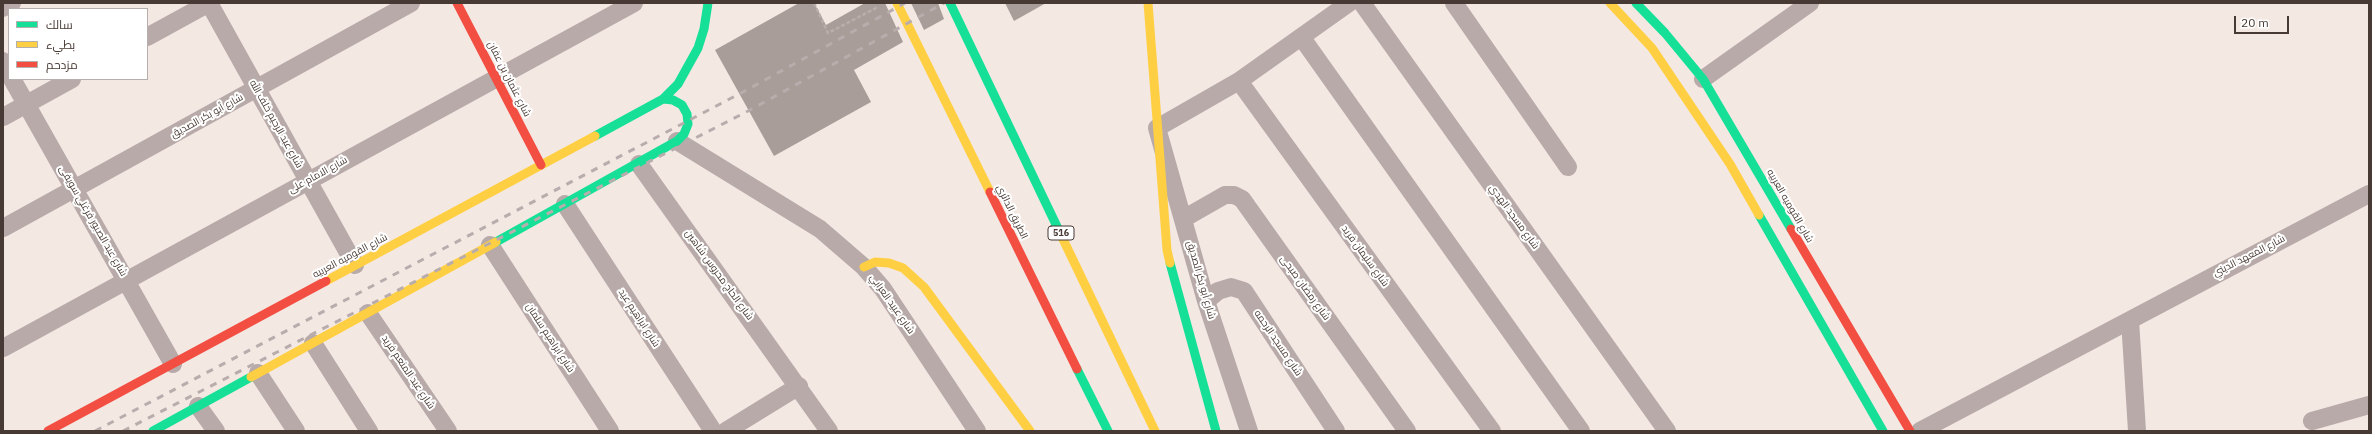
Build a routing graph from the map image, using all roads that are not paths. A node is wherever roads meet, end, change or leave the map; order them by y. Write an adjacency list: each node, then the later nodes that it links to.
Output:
1 (12, 3): 16 (street)
2 (209, 3): 17 (street); 26 (street, شارع عبد الرحيم خلف الله)
3 (412, 3): 26 (street, شارع أبو بكر الصديق)
4 (457, 3): 21 (main road, شارع عثمان بن عفان)
5 (634, 3): 21 (street, شارع الامام على)
6 (708, 3): 27 (main road, شارع القوميه العربيه)
7 (897, 3): 68 (main road, الطريق الدائري)
8 (950, 3): 69 (main road, 516)
9 (1148, 3): 30 (main road)
10 (1349, 3): 18 (street)
11 (1362, 3): 76 (street, شارع مسجد الهدي)
12 (1454, 3): 34 (street)
13 (1610, 3): 77 (main road)
14 (1636, 3): 22 (main road, شارع القوميه العربيه)
15 (1810, 3): 22 (street)
16 (3, 8)
17 (148, 36)
18 (1302, 38): 25 (street); 75 (street)
19 (3, 62): 20 (street)
20 (8, 71)
21 (496, 79): 33 (main road, شارع عثمان بن عفان); 35 (street, شارع الامام على)
22 (1703, 79): 78 (main road, شارع القوميه العربيه)
23 (13, 80): 28 (street, شارع عبد الصبور فرغلي سويفى)
24 (70, 80): 28 (street)
25 (1239, 81): 30 (street); 74 (street, شارع سليمان فريد)
26 (256, 89): 35 (street, شارع عبد الرحيم خلف الله); 36 (street, شارع أبو بكر الصديق)
27 (663, 99): 31 (main road); 33 (main road, شارع القوميه العربيه)
28 (26, 104): 29 (street); 36 (street, شارع عبد الصبور فرغلي سويفى)
29 (3, 117)
30 (1157, 128): 39 (street, شارع أبو بكر الصديق); 70 (main road)
31 (677, 141): 32 (main road); 43 (street, شارع عبيد العرابي)
32 (639, 164): 38 (main road); 52 (street, شارع الحاج محروس شاهين)
33 (541, 165): 42 (main road, شارع القوميه العربيه)
34 (1568, 167)
35 (308, 181): 42 (street, شارع عبد الرحيم خلف الله); 44 (street, شارع الامام على)
36 (75, 188): 40 (street, شارع أبو بكر الصديق); 44 (street, شارع عبد الصبور فرغلي سويفى)
37 (2369, 194): 47 (street, شارع المعهد الديني)
38 (565, 204): 41 (main road); 63 (street, شارع ابراهيم عيد)
39 (1183, 219): 45 (street, شارع أبو بكر الصديق); 73 (street, شارع رمضان صبحى)
40 (3, 228)
41 (490, 245): 46 (main road); 62 (street, شارع ابراهيم سلمان)
42 (355, 266): 50 (main road, شارع القوميه العربيه)
43 (864, 267): 66 (street, شارع عبيد العرابي); 67 (main road)
44 (127, 281): 49 (street, شارع الامام على); 50 (street, شارع عبد الصبور فرغلي سويفى)
45 (1206, 301): 71 (street, شارع أبو بكر الصديق); 72 (street, شارع مسجد الرحمه)
46 (368, 313): 48 (main road); 61 (street, شارع عبد المنعم فريد)
47 (2130, 320): 79 (street, شارع المعهد الديني); 80 (street)
48 (312, 343): 51 (main road); 60 (street)
49 (3, 348)
50 (173, 364): 56 (main road, شارع القوميه العربيه)
51 (258, 373): 54 (main road); 59 (street)
52 (799, 386): 64 (street); 65 (street, شارع الحاج محروس شاهين)
53 (2369, 405): 55 (street)
54 (198, 406): 57 (main road); 58 (street)
55 (2312, 421)
56 (48, 431)
57 (153, 431)
58 (216, 431)
59 (296, 431)
60 (369, 431)
61 (448, 431)
62 (610, 431)
63 (713, 431)
64 (726, 431)
65 (829, 431)
66 (977, 431)
67 (1030, 431)
68 (1108, 431)
69 (1155, 431)
70 (1216, 431)
71 (1249, 431)
72 (1336, 431)
73 (1407, 431)
74 (1492, 431)
75 (1581, 431)
76 (1667, 431)
77 (1883, 431)
78 (1910, 431)
79 (1920, 431)
80 (2137, 431)

